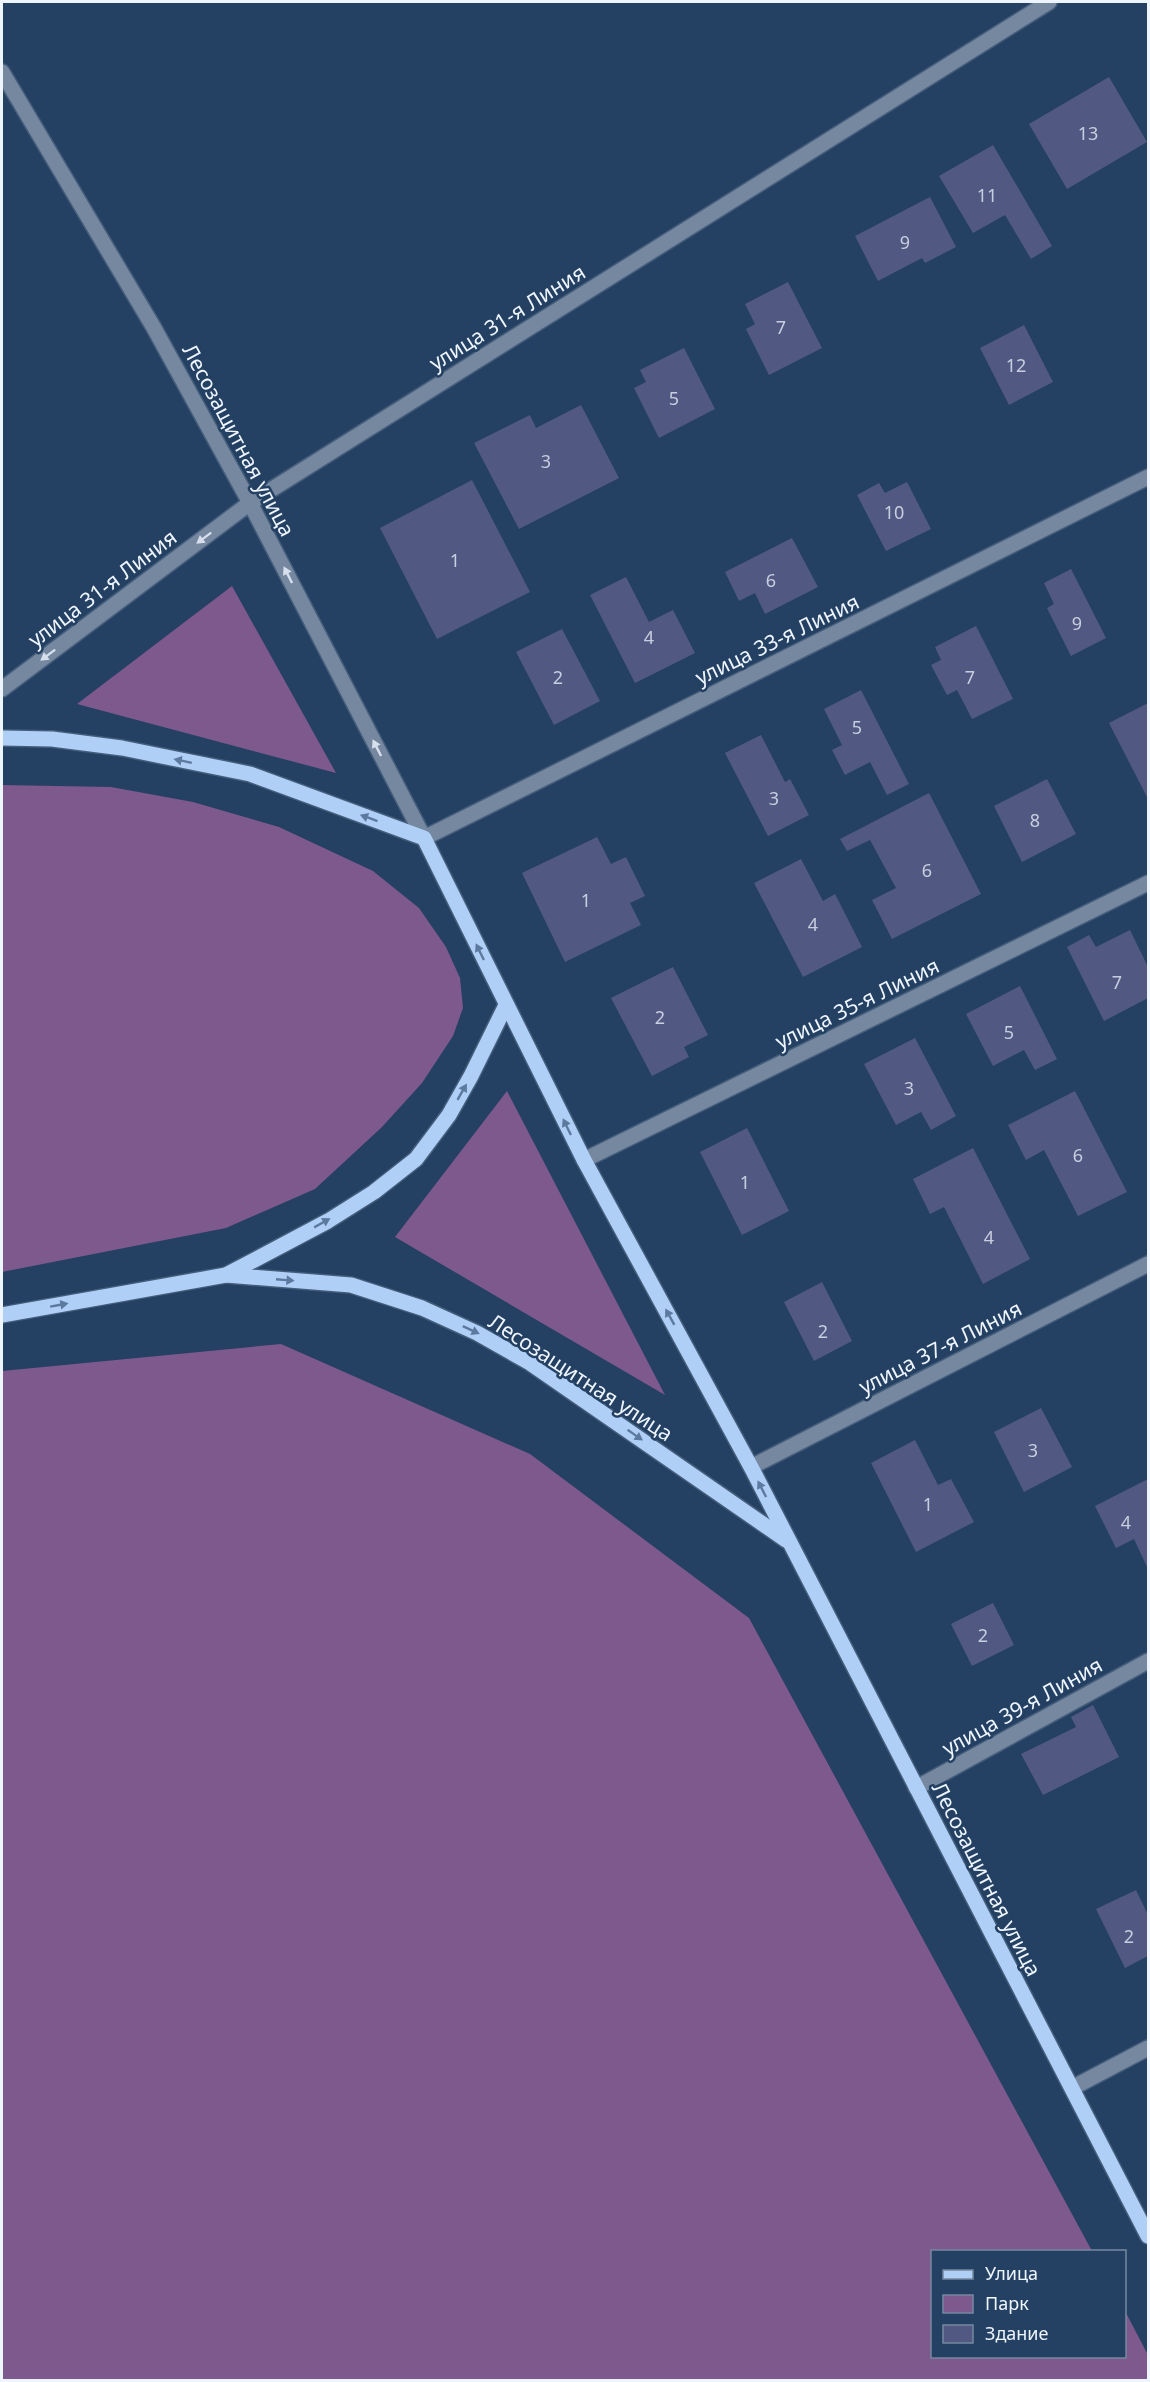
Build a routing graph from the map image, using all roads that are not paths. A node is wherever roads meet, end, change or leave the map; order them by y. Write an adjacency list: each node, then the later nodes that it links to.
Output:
1 (1049, 2): 4 (street, улица 31-я Линия)
2 (2, 72): 4 (street, Лесозащитная улица)
3 (1149, 477): 7 (street, улица 33-я Линия)
4 (250, 503): 5 (street, улица 31-я Линия, one-way to 5); 7 (street, Лесозащитная улица, one-way to 4)
5 (2, 689)
6 (2, 738): 7 (main road, one-way to 6)
7 (424, 838): 9 (main road, Лесозащитная улица, one-way to 7)
8 (1149, 883): 10 (street, улица 35-я Линия)
9 (506, 1005): 10 (main road, Лесозащитная улица, one-way to 9); 12 (main road, one-way to 9)
10 (584, 1160): 14 (main road, Лесозащитная улица, one-way to 10)
11 (1149, 1264): 14 (street, улица 37-я Линия)
12 (226, 1275): 13 (main road, one-way to 12); 15 (main road, Лесозащитная улица, one-way to 15)
13 (2, 1315)
14 (751, 1467): 15 (main road, Лесозащитная улица, one-way to 14)
15 (788, 1541): 17 (main road, Лесозащитная улица)
16 (1149, 1661): 17 (street, улица 39-я Линия)
17 (916, 1788): 19 (main road, Лесозащитная улица)
18 (1149, 2048): 19 (street)
19 (1072, 2088): 20 (main road, Лесозащитная улица)
20 (1149, 2236)

